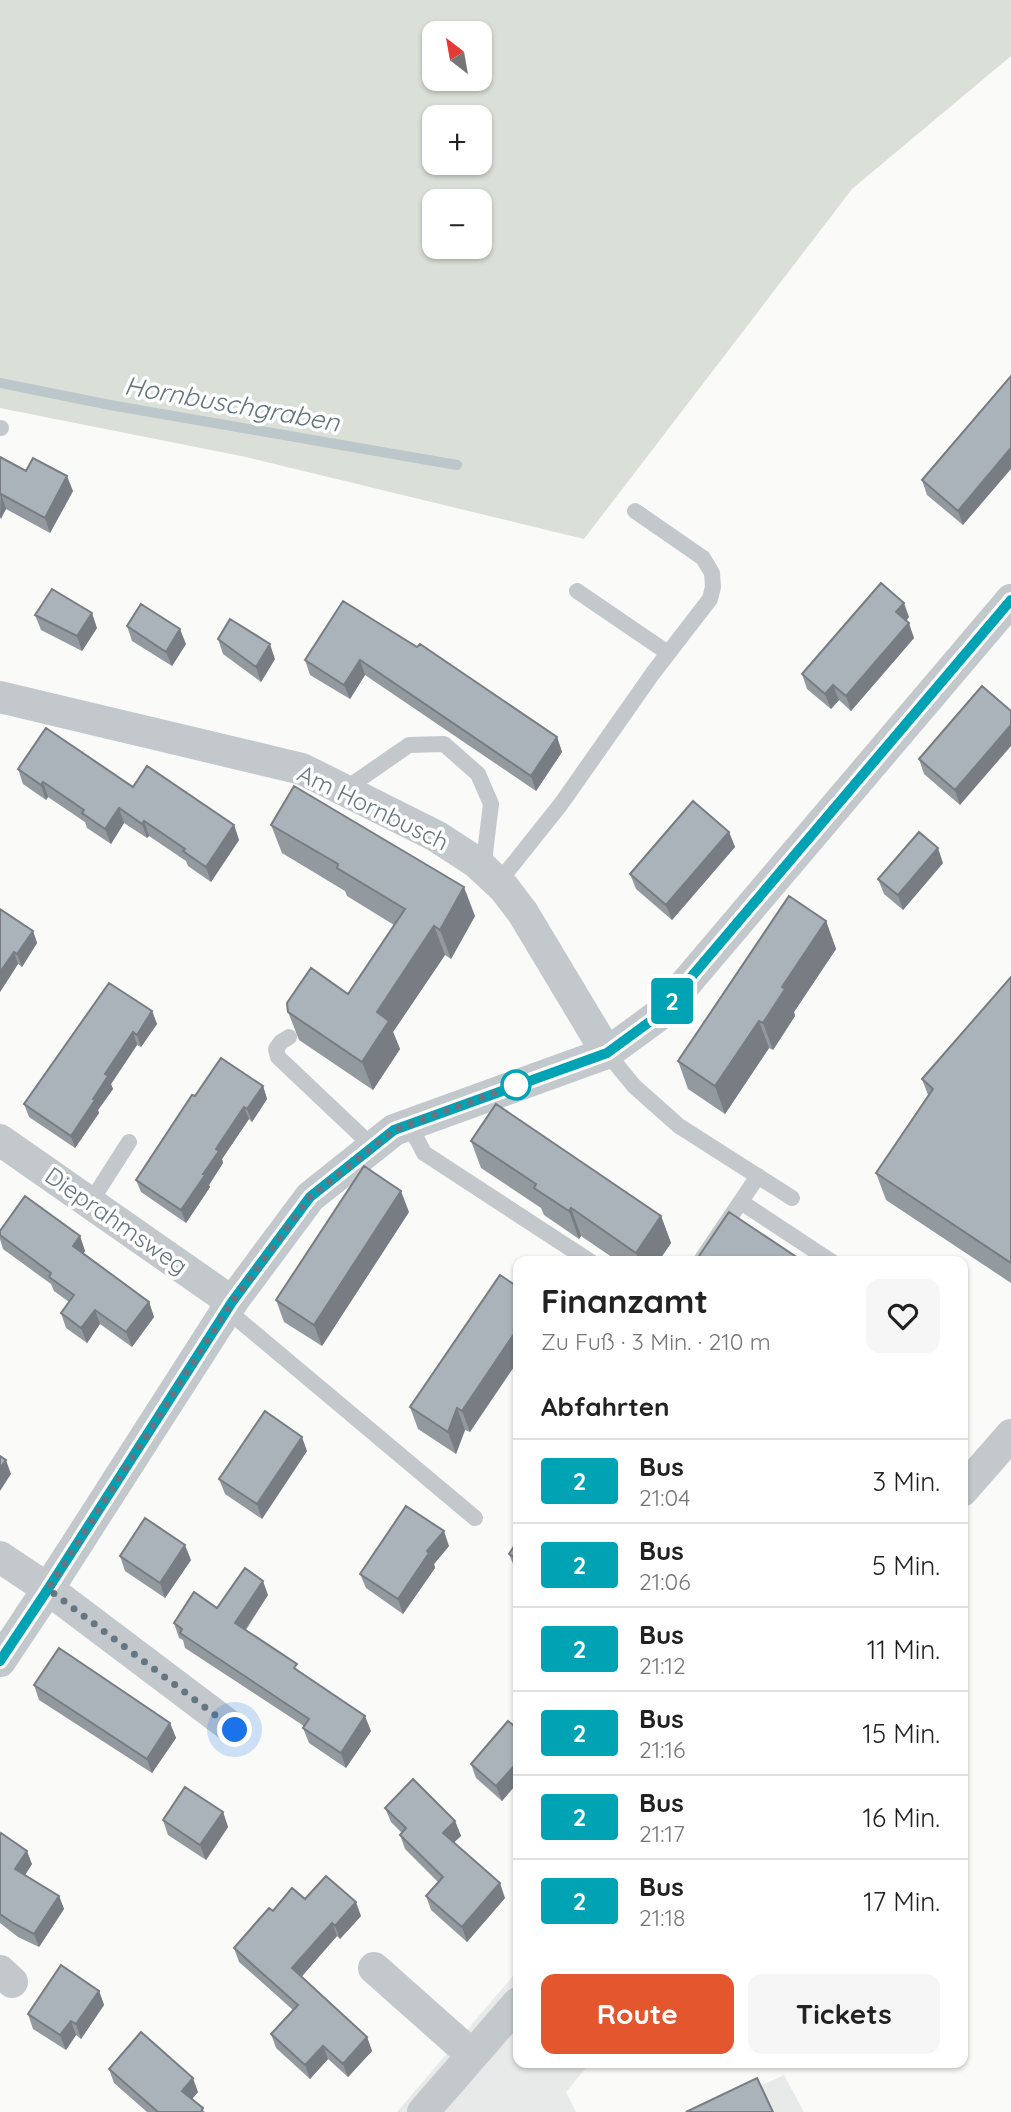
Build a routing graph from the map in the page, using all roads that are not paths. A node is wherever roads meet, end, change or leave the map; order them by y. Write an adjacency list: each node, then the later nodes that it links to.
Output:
1 (635, 511): 4 (lane)
2 (577, 591): 4 (lane)
3 (1011, 600): 9 (street)
4 (668, 653): 7 (lane)
5 (0, 697): 6 (street, Am Hornbusch)
6 (344, 790): 7 (street, Am Hornbusch); 7 (lane)
7 (491, 876): 9 (street, Am Hornbusch)
8 (289, 1037): 13 (lane)
9 (607, 1053): 10 (street); 14 (lane)
10 (409, 1124): 13 (street); 18 (lane)
11 (0, 1140): 17 (street, Dieprahmsweg)
12 (129, 1142): 17 (lane)
13 (373, 1147): 21 (street)
14 (758, 1176): 15 (lane); 16 (lane)
15 (792, 1198)
16 (740, 1202): 19 (lane); 20 (lane)
17 (90, 1203): 21 (street, Dieprahmsweg)
18 (582, 1256)
19 (704, 1256)
20 (823, 1256)
21 (230, 1306): 24 (lane); 26 (street)
22 (1011, 1435): 23 (street)
23 (968, 1484)
24 (475, 1518)
25 (0, 1557): 26 (street)
26 (48, 1589): 27 (street); 28 (street)
27 (0, 1661)
28 (235, 1730)
29 (374, 1968): 31 (street)
30 (513, 2009): 31 (street)
31 (472, 2056): 32 (street)
32 (423, 2112)

